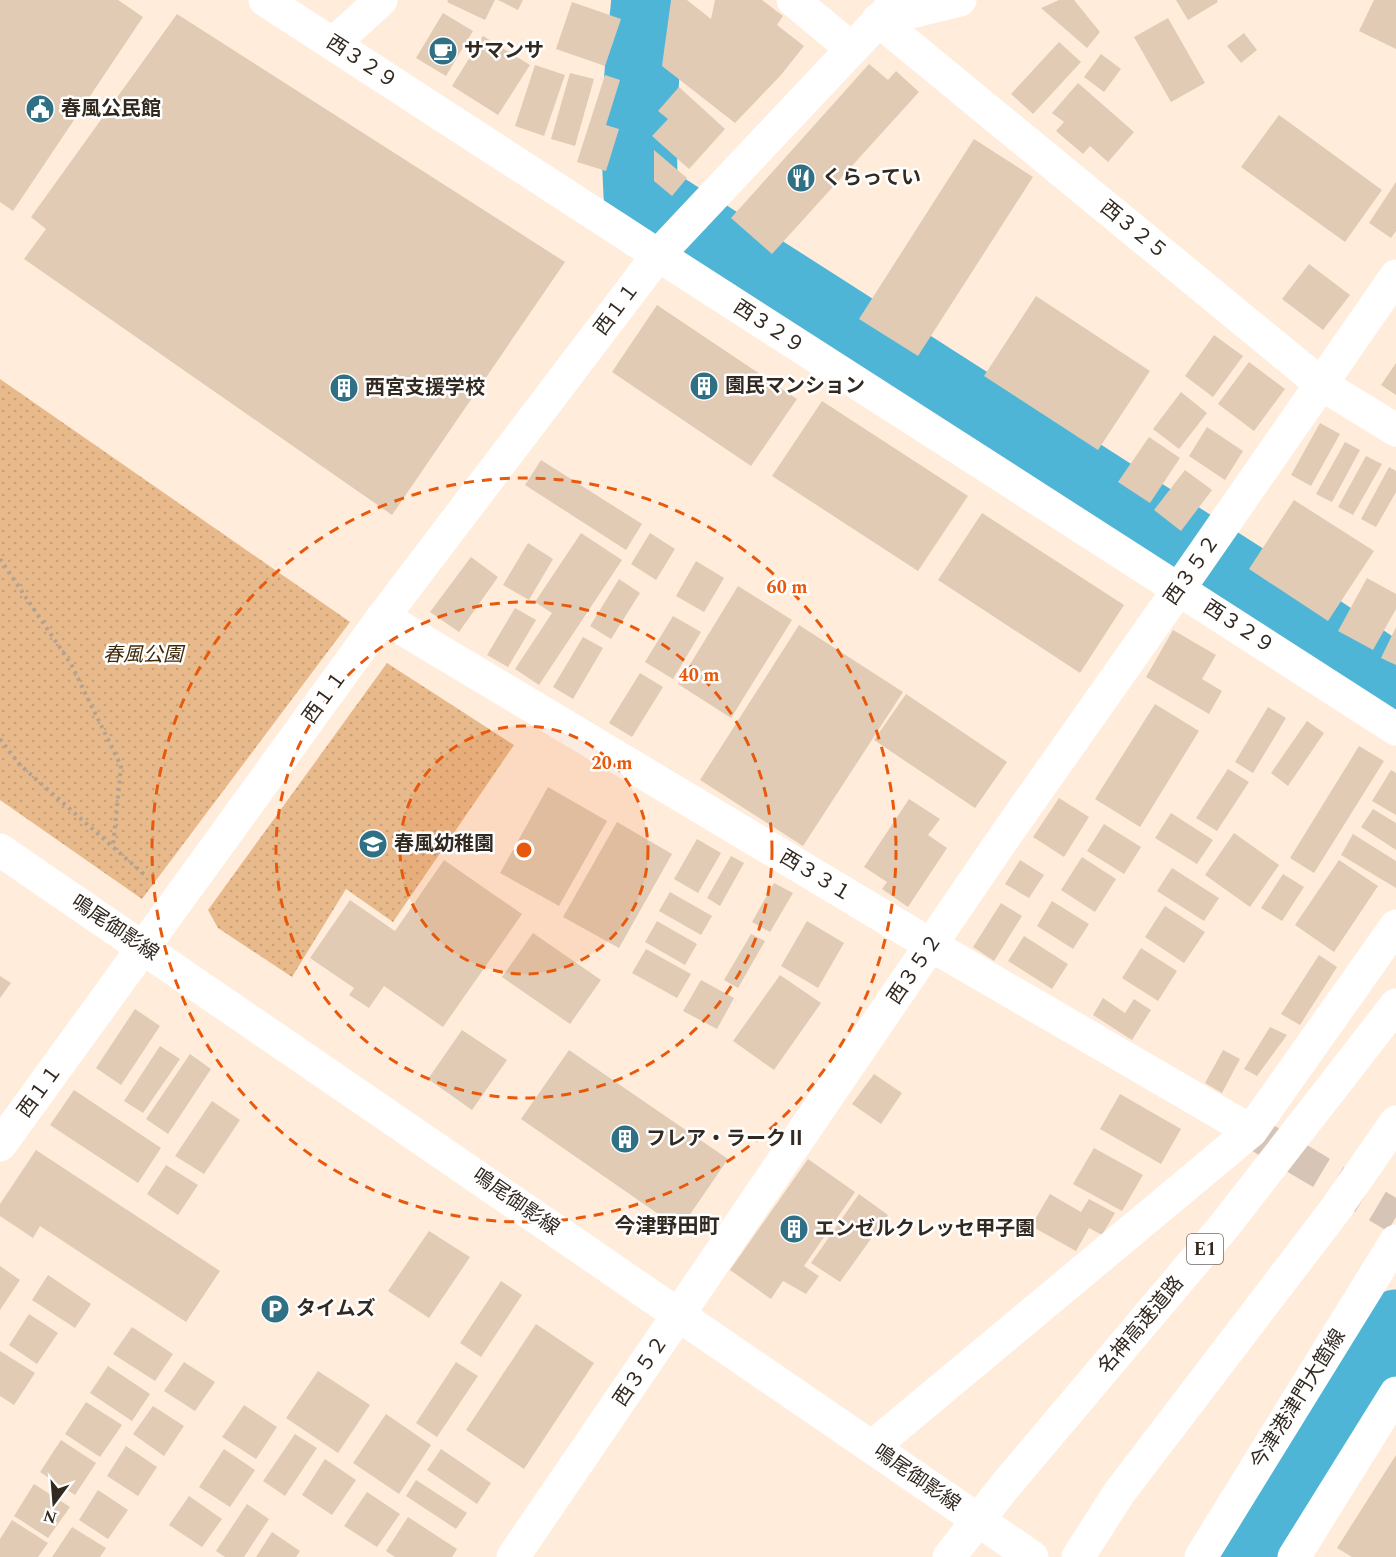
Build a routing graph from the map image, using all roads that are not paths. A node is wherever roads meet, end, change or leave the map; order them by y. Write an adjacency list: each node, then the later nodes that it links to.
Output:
1 (265, 0): 6 (main road, 西３２９)
2 (381, 0): 6 (main road)
3 (793, 0): 7 (main road)
4 (960, 0): 5 (main road)
5 (888, 10): 7 (main road, 西１１); 10 (main road, 西３２５)
6 (334, 44): 8 (main road, 西３２９)
7 (852, 49): 8 (main road, 西１１)
8 (659, 254): 12 (main road, 西３２９); 13 (main road, 西１１)
9 (1396, 276): 10 (main road, 西３５２)
10 (1321, 384): 11 (main road, 西３２５); 12 (main road, 西３５２)
11 (1396, 430)
12 (1180, 587): 14 (main road, 西３２９); 17 (main road, 西３５２)
13 (383, 617): 17 (main road, 西３３１); 18 (main road, 西１１)
14 (1396, 729)
15 (0, 850): 18 (main road, 鳴尾御影線)
16 (1396, 926): 21 (main road)
17 (930, 945): 21 (main road, 西３３１); 24 (main road, 西３５２)
18 (144, 948): 22 (main road, 西１１); 24 (main road, 鳴尾御影線)
19 (1396, 1005): 28 (main road, 名神高速道路 / E1)
20 (1396, 1122): 30 (main road)
21 (1251, 1131): 26 (main road)
22 (0, 1145)
23 (1396, 1241): 31 (main road, 今津港津門大箇線)
24 (680, 1315): 26 (main road, 鳴尾御影線); 27 (main road, 西３５２)
25 (1396, 1393): 32 (main road)
26 (872, 1447): 29 (main road, 鳴尾御影線)
27 (513, 1557)
28 (949, 1557)
29 (1032, 1557)
30 (1078, 1557)
31 (1201, 1557)
32 (1294, 1557)

